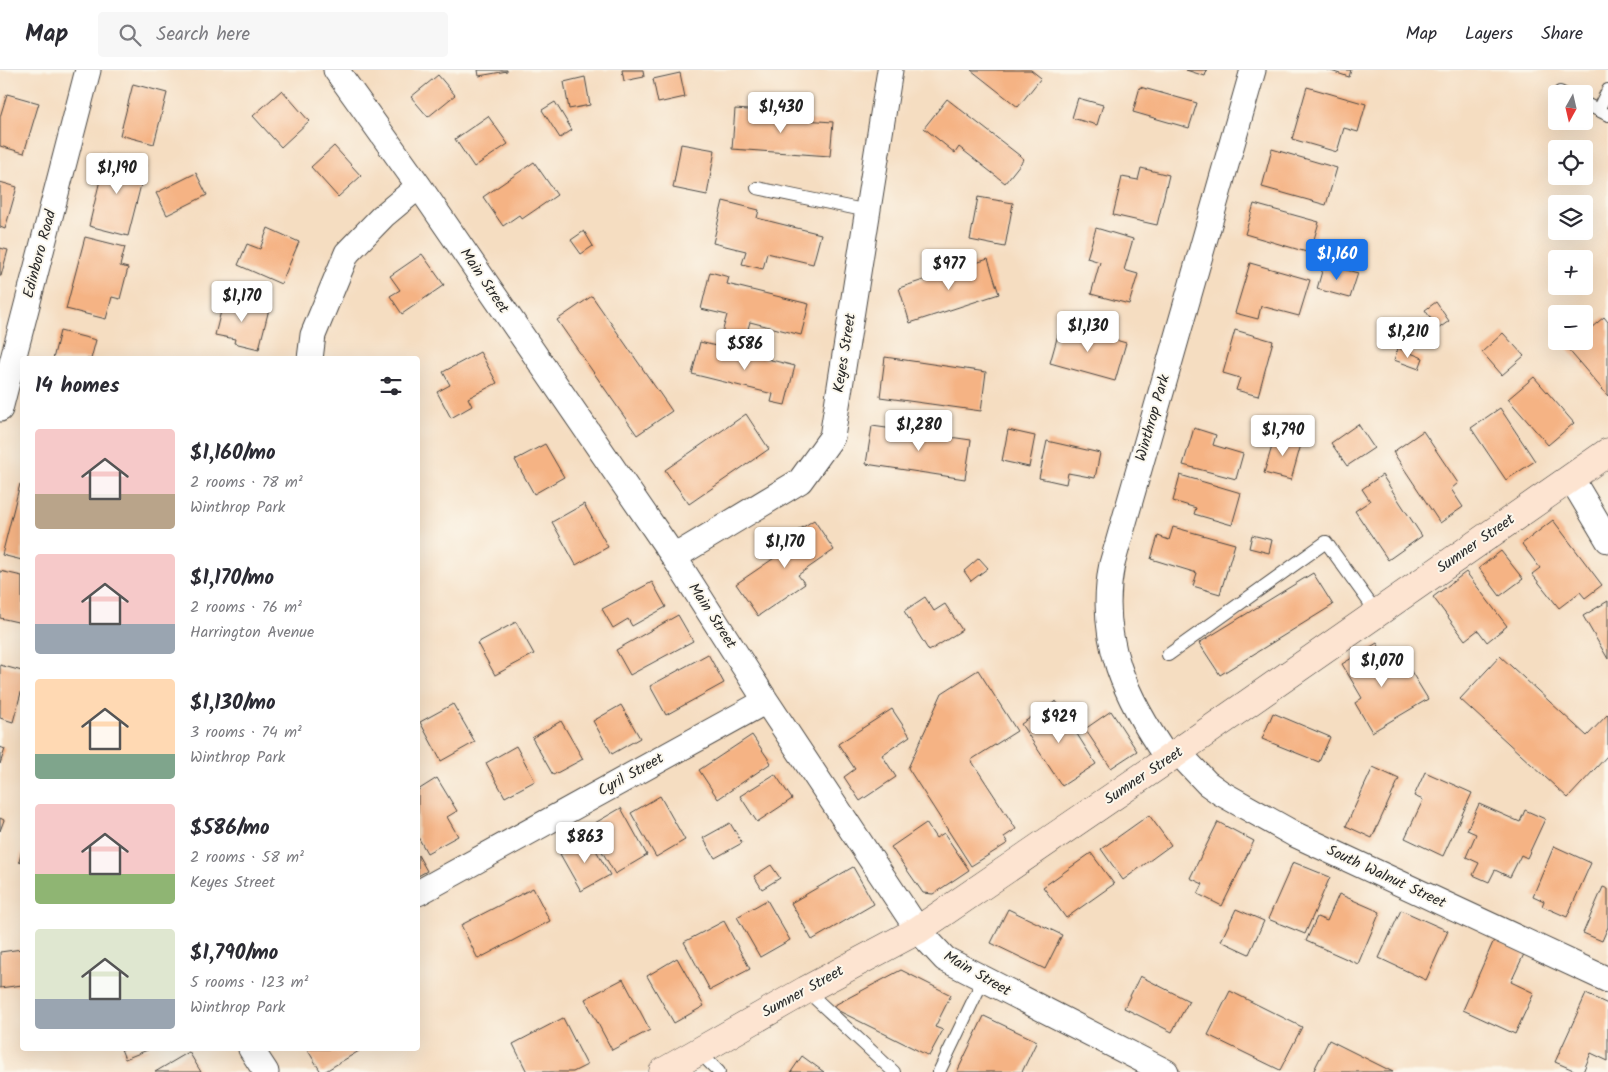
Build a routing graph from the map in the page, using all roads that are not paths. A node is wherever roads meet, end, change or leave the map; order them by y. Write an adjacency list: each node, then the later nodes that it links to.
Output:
1 (88, 70): 11 (street, Edinboro Road)
2 (336, 70): 7 (street, Main Street)
3 (890, 70): 9 (street, Keyes Street)
4 (1253, 70): 19 (street, Winthrop Park)
5 (1608, 90): 6 (lane)
6 (1603, 113)
7 (419, 186): 10 (street); 15 (street, Main Street)
8 (756, 188): 9 (lane)
9 (868, 210): 15 (street, Keyes Street)
10 (310, 356)
11 (0, 409)
12 (1608, 452): 13 (street, Sumner Street)
13 (1570, 478): 14 (street); 16 (street, Sumner Street)
14 (1608, 540)
15 (674, 557): 18 (street, Main Street)
16 (1377, 613): 17 (lane); 19 (street, Sumner Street)
17 (1168, 655)
18 (766, 701): 20 (street, Cyril Street); 21 (street, Main Street)
19 (1174, 755): 21 (street, Sumner Street); 23 (street, South Walnut Street)
20 (420, 892)
21 (918, 930): 22 (street, Main Street); 24 (street, Sumner Street)
22 (983, 980): 31 (lane); 32 (street, Main Street)
23 (1608, 980)
24 (806, 990): 26 (street, Sumner Street); 30 (lane)
25 (252, 1051): 27 (street)
26 (699, 1052): 28 (street, Sumner Street); 29 (lane)
27 (266, 1072)
28 (663, 1072)
29 (719, 1072)
30 (894, 1072)
31 (939, 1072)
32 (1166, 1072)

